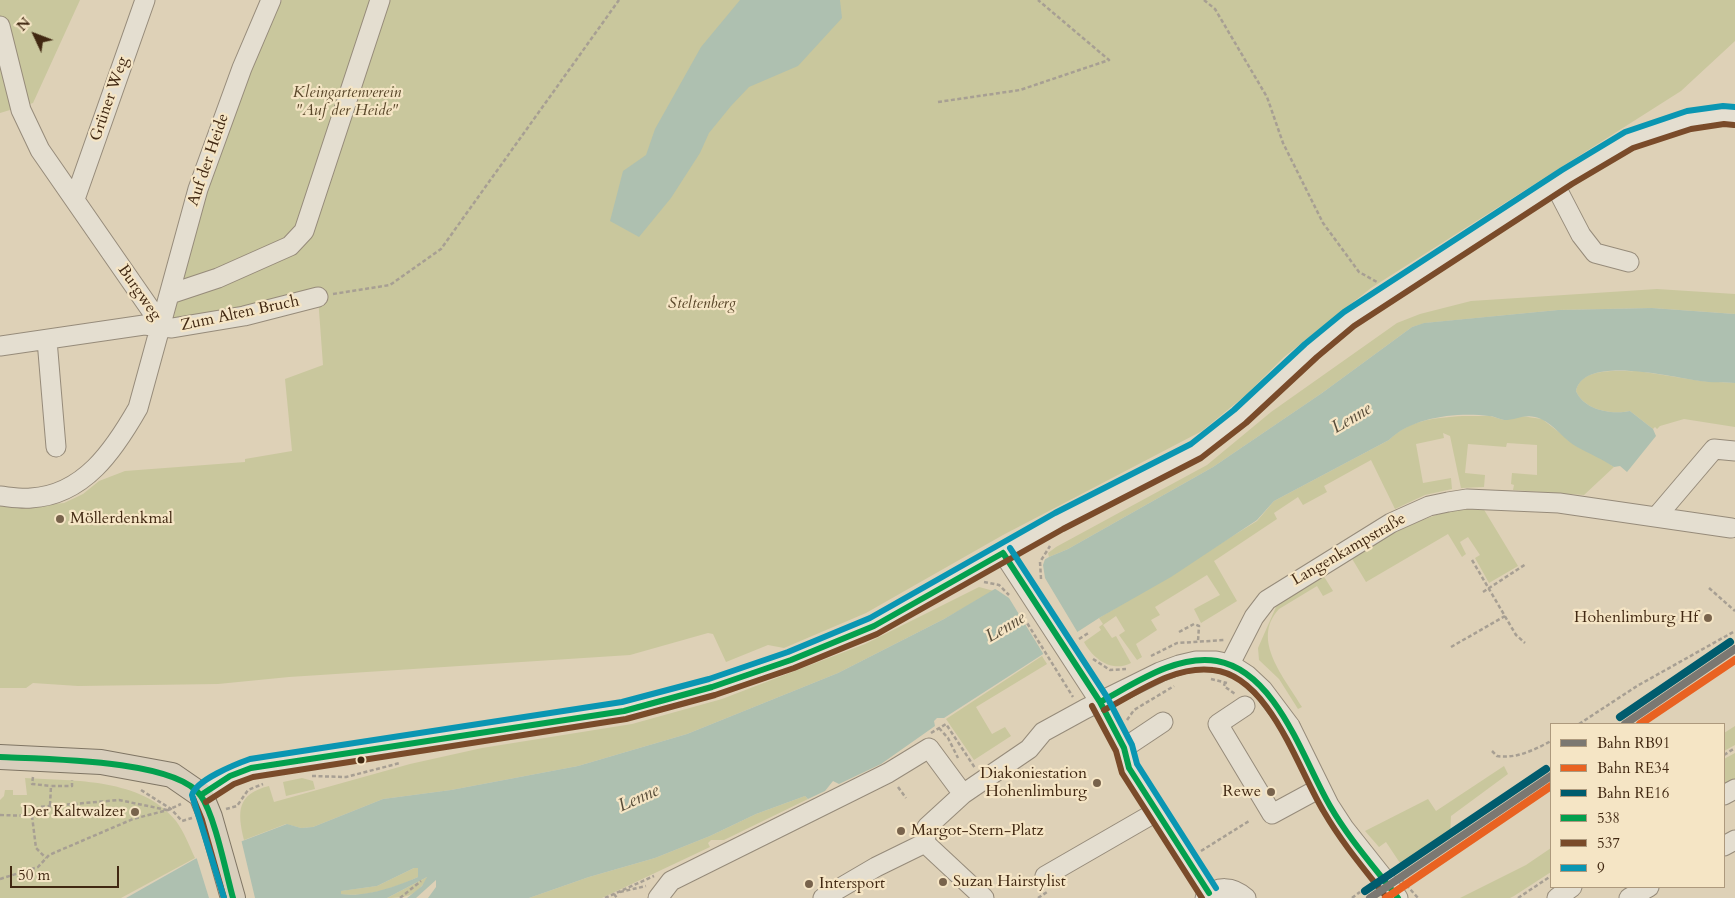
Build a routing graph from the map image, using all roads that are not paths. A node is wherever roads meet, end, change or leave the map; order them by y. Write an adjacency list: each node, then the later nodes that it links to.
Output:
1 (145, 0): 7 (street, Grüner Weg)
2 (272, 0): 9 (street, Auf der Heide)
3 (380, 0): 9 (street)
4 (0, 26): 7 (street, Burgweg)
5 (1735, 112): 6 (street)
6 (1555, 185): 8 (street); 19 (street)
7 (75, 198): 11 (street, Burgweg)
8 (1628, 262)
9 (170, 294): 11 (street, Auf der Heide)
10 (318, 297): 11 (street, Zum Alten Bruch)
11 (162, 326): 12 (street, Zum Alten Bruch); 16 (street, Burgweg)
12 (47, 340): 13 (street, Zum Alten Bruch); 14 (street)
13 (0, 346)
14 (56, 447)
15 (1735, 451): 17 (street)
16 (0, 496)
17 (1657, 516): 18 (street, Langenkampstraße); 20 (street, Langenkampstraße)
18 (1731, 528)
19 (1007, 559): 21 (street); 28 (street)
20 (1228, 673): 21 (street); 26 (street, bridge)
21 (1100, 702): 24 (street); 27 (street)
22 (1245, 706): 26 (street)
23 (1163, 722): 24 (street)
24 (1124, 748): 29 (street)
25 (0, 757): 28 (main road)
26 (1320, 788): 39 (street, bridge)
27 (963, 794): 30 (street); 35 (street)
28 (207, 808): 34 (main road)
29 (1156, 812): 31 (street); 33 (street)
30 (925, 843): 36 (street); 37 (street)
31 (1045, 876)
32 (1647, 888): 40 (street)
33 (1207, 896): 38 (street)
34 (233, 898)
35 (658, 898)
36 (823, 898)
37 (984, 898)
38 (1246, 898)
39 (1398, 898)
40 (1629, 898)

